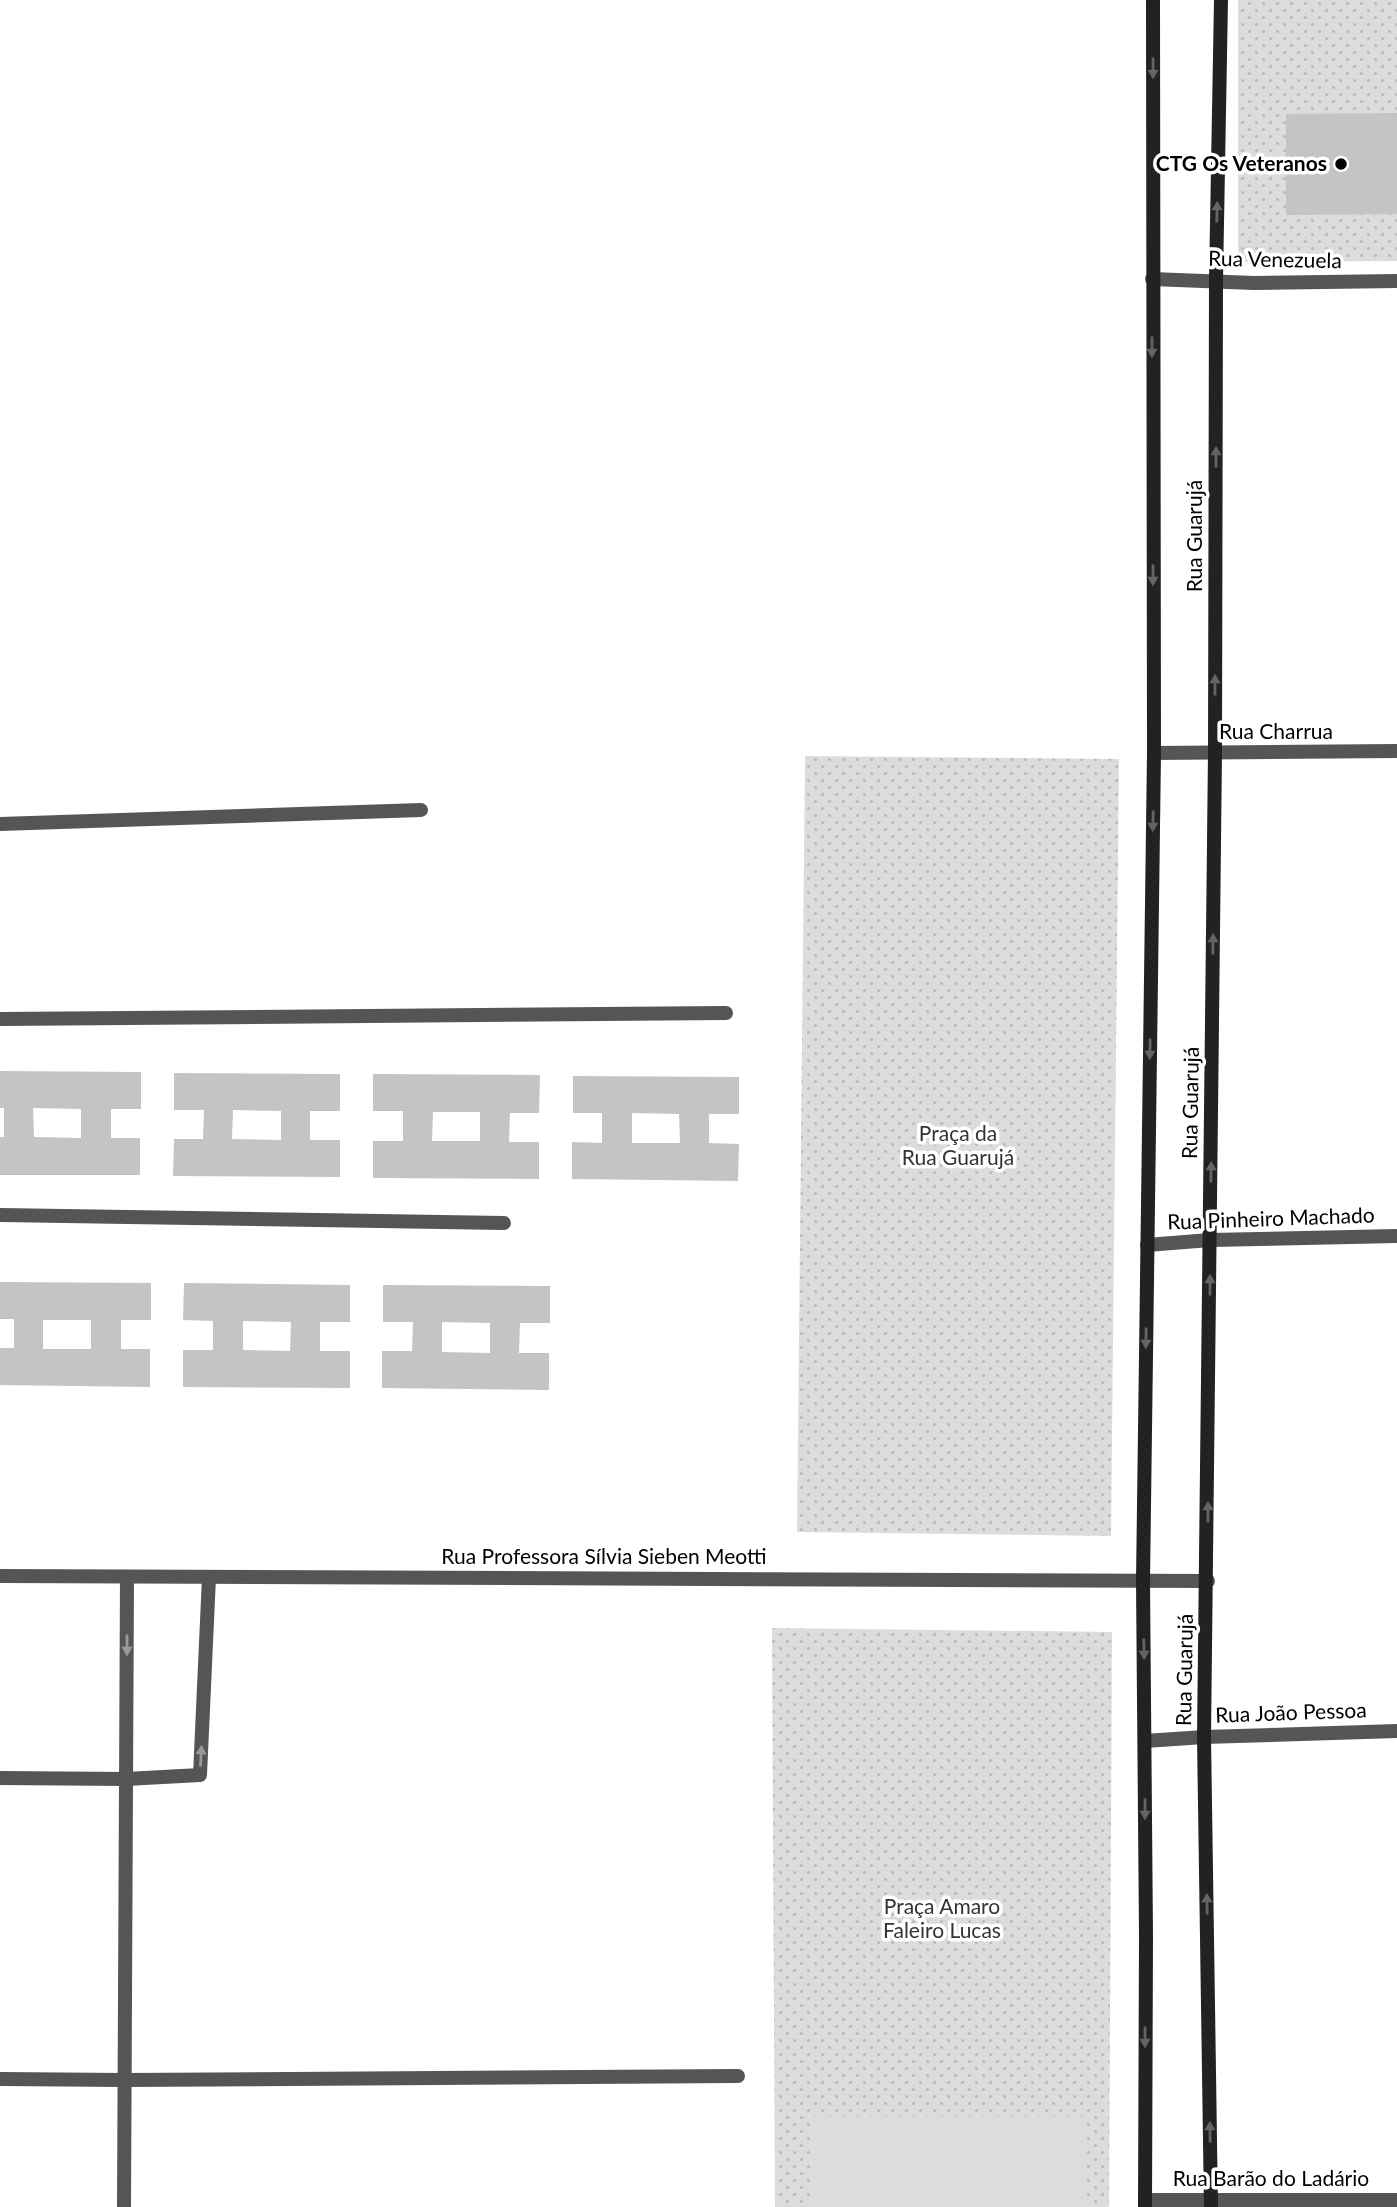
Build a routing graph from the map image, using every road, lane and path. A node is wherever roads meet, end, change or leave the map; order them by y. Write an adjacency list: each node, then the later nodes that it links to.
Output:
1 (1153, 0): 3 (street, Rua Guarujá, one-way to 3)
2 (1221, 0): 4 (street, Rua Guarujá, one-way to 2)
3 (1152, 279): 4 (street, Rua Venezuela); 7 (street, Rua Guarujá, one-way to 7)
4 (1216, 280): 5 (street, Rua Venezuela); 8 (street, Rua Guarujá, one-way to 4)
5 (1397, 281)
6 (1397, 751): 8 (street, Rua Charrua)
7 (1154, 753): 8 (street, Rua Charrua); 17 (street, Rua Guarujá, one-way to 17)
8 (1215, 753): 16 (street, Rua Guarujá, one-way to 8)
9 (421, 810): 10 (street)
10 (0, 824)
11 (726, 1013): 12 (street)
12 (0, 1019)
13 (0, 1215): 14 (street)
14 (504, 1223)
15 (1397, 1236): 16 (street, Rua Pinheiro Machado)
16 (1210, 1240): 17 (street, Rua Pinheiro Machado); 22 (street, Rua Guarujá, one-way to 16)
17 (1147, 1245): 21 (street, Rua Guarujá, one-way to 21)
18 (0, 1576): 19 (street, Rua Professora Sílvia Sieben Meotti)
19 (127, 1577): 20 (street, Rua Professora Sílvia Sieben Meotti); 27 (street, one-way to 27)
20 (209, 1577): 21 (street, Rua Professora Sílvia Sieben Meotti); 27 (street, one-way to 20)
21 (1143, 1580): 22 (street, Rua Professora Sílvia Sieben Meotti); 25 (street, Rua Guarujá, one-way to 25)
22 (1208, 1581): 24 (street, Rua Guarujá)
23 (1397, 1731): 24 (street, Rua João Pessoa)
24 (1205, 1737): 25 (street, Rua João Pessoa); 33 (street, Rua Guarujá, one-way to 24)
25 (1145, 1741): 32 (street, Rua Guarujá, one-way to 32)
26 (0, 1778): 27 (street)
27 (126, 1779): 30 (street)
28 (738, 2076): 30 (street)
29 (0, 2079): 30 (street)
30 (124, 2080): 34 (street)
31 (1397, 2200): 33 (street, Rua Barão do Ladário)
32 (1145, 2203): 33 (street, Rua Barão do Ladário)
33 (1211, 2204)
34 (124, 2207)

